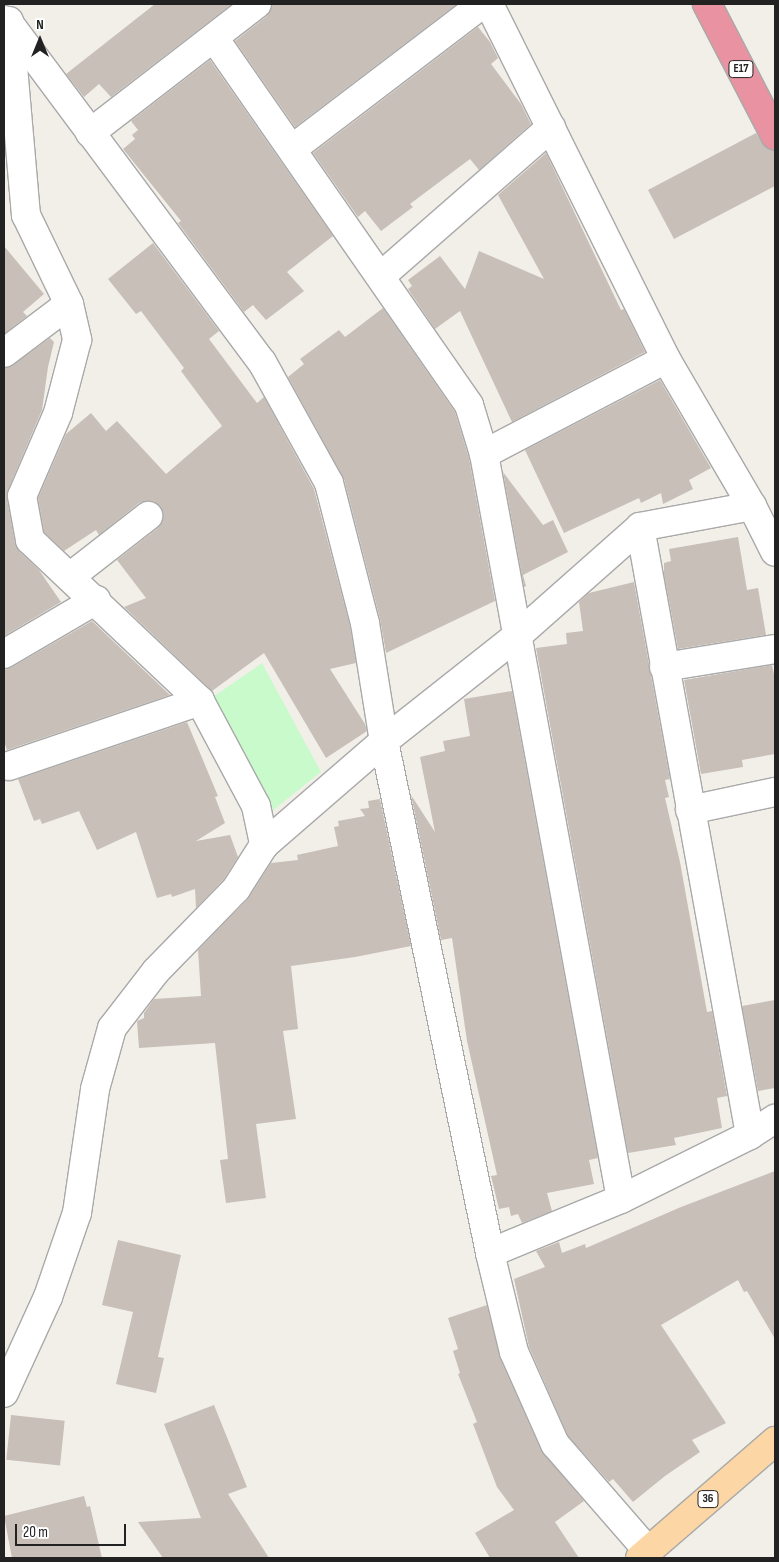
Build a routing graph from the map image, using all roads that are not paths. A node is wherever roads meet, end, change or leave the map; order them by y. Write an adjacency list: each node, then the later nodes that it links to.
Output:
1 (257, 4): 6 (street)
2 (482, 4): 10 (street)
3 (489, 4): 7 (street)
4 (707, 4): 9 (highway, E17)
5 (6, 15): 8 (street); 12 (street)
6 (214, 38): 8 (street); 10 (street)
7 (551, 127): 11 (street); 14 (street)
8 (90, 134): 27 (street)
9 (775, 135)
10 (292, 149): 11 (street)
11 (381, 276): 15 (street)
12 (69, 304): 13 (street); 20 (street)
13 (4, 353)
14 (666, 359): 15 (street); 16 (street)
15 (484, 454): 22 (street)
16 (752, 506): 18 (street); 19 (street)
17 (148, 516): 20 (street)
18 (640, 527): 22 (street); 25 (street)
19 (775, 552)
20 (71, 576): 21 (street)
21 (96, 600): 24 (street); 26 (street)
22 (517, 636): 27 (street); 34 (street)
23 (775, 649): 25 (street)
24 (4, 654)
25 (664, 667): 30 (street)
26 (200, 701): 28 (street); 31 (street)
27 (384, 742): 31 (street); 35 (street)
28 (8, 766)
29 (775, 792): 30 (street)
30 (690, 810): 33 (street)
31 (264, 846): 36 (street)
32 (775, 1119): 33 (street)
33 (750, 1135): 34 (street)
34 (621, 1199): 35 (street)
35 (490, 1253): 38 (street)
36 (4, 1393)
37 (775, 1440): 38 (main road, 36)
38 (644, 1554)

